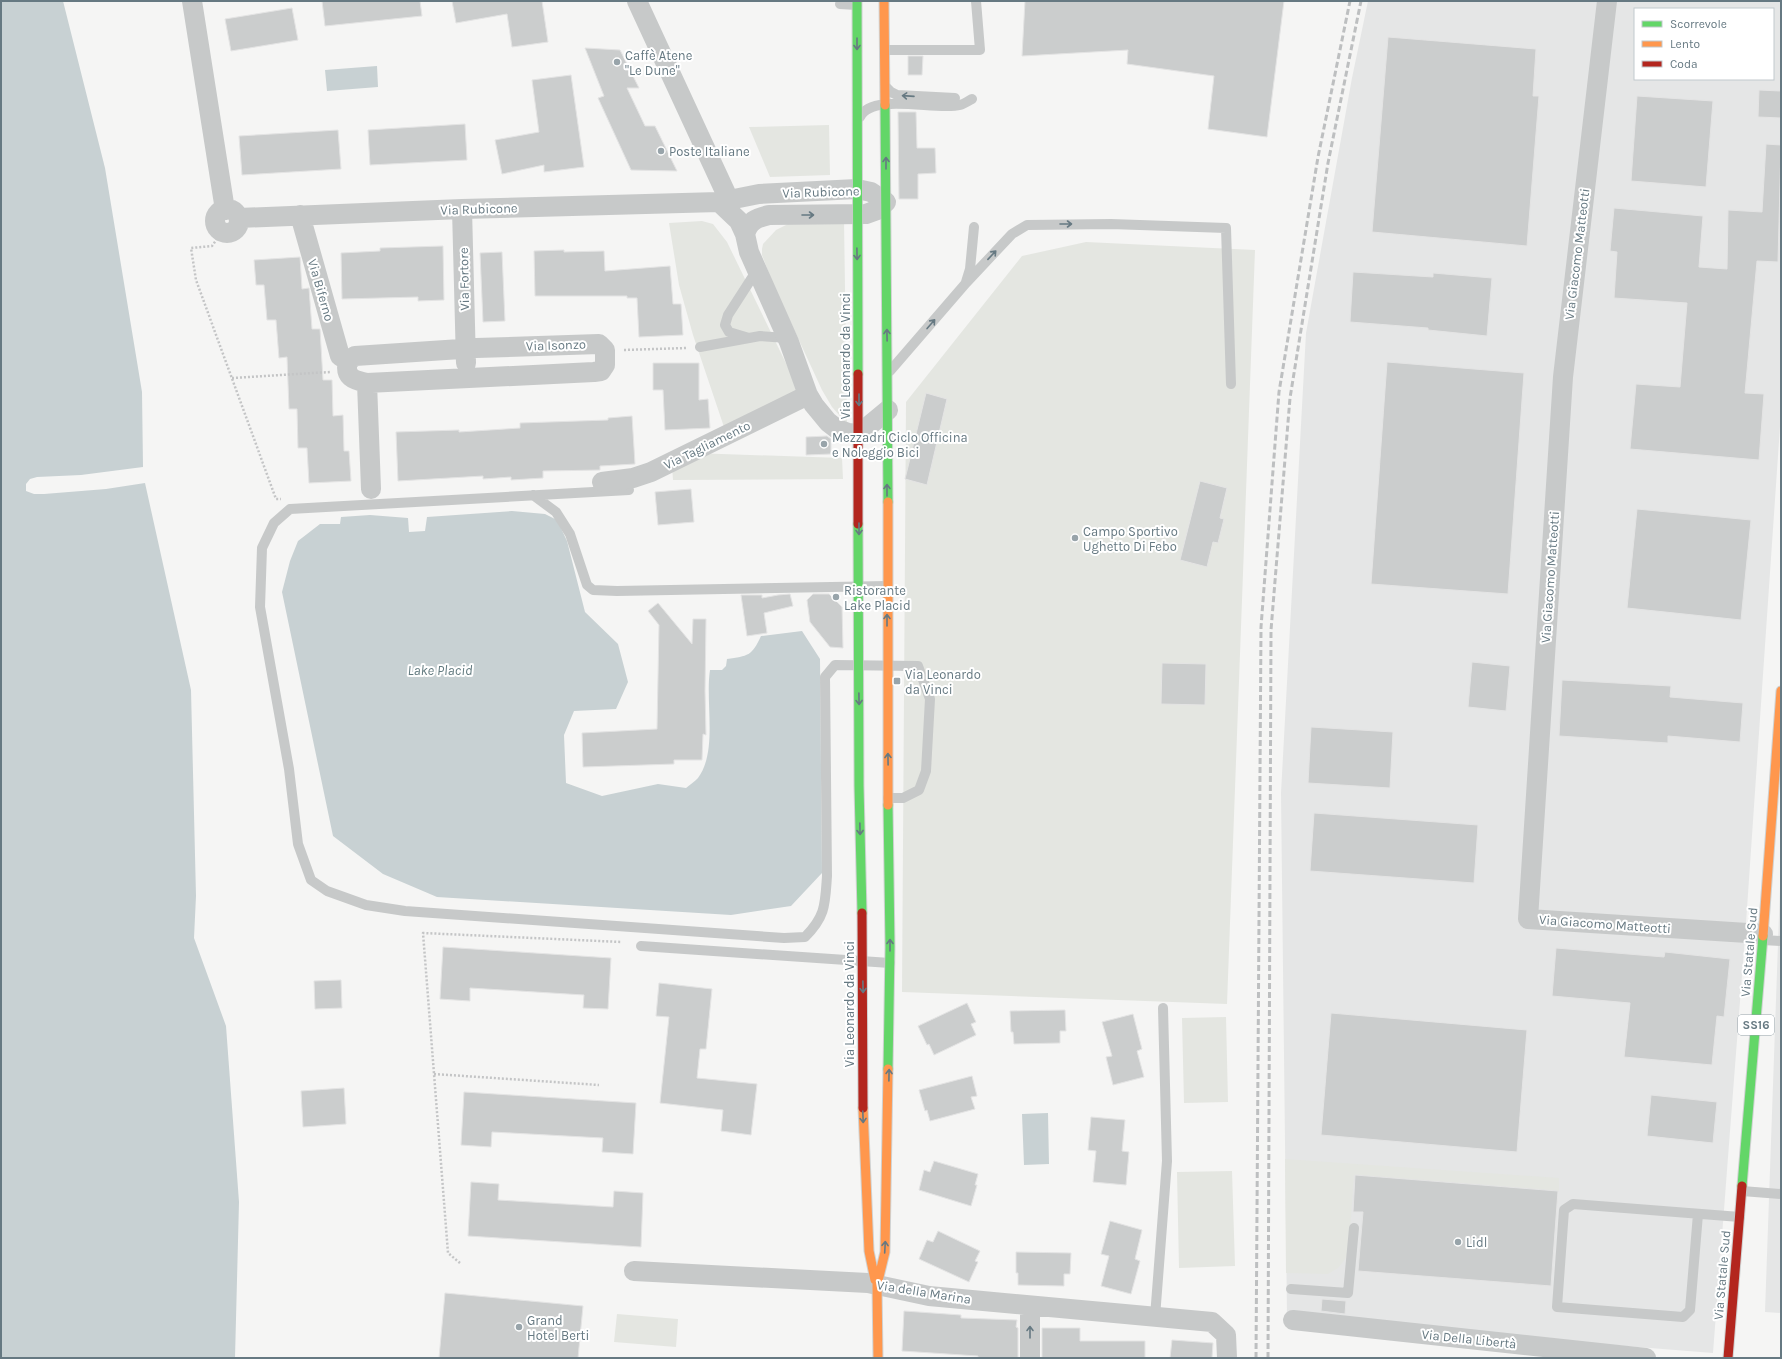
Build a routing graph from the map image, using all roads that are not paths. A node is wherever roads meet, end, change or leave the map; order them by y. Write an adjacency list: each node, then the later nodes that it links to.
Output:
1 (192, 1): 17 (street)
2 (637, 1): 14 (street)
3 (884, 1): 9 (street, Via Leonardo da Vinci)
4 (976, 1): 9 (lane)
5 (1607, 1): 52 (street, Via Giacomo Matteotti)
6 (840, 4): 7 (lane)
7 (861, 4): 12 (street, Via Leonardo da Vinci, one-way to 12)
8 (875, 14): 10 (street)
9 (885, 50): 10 (street, Via Leonardo da Vinci)
10 (885, 81): 11 (street, Via Leonardo da Vinci); 11 (lane, one-way to 10)
11 (885, 104): 12 (lane); 15 (street, Via Leonardo da Vinci, one-way to 11)
12 (857, 123): 13 (street, Via Leonardo da Vinci)
13 (857, 189): 14 (street, Via Rubicone); 15 (street, Via Rubicone); 20 (street, Via Leonardo da Vinci)
14 (724, 201): 16 (street, Via Rubicone); 19 (street, Via Rubicone); 23 (street)
15 (886, 202): 20 (street, Via Rubicone); 32 (street, Via Leonardo da Vinci, one-way to 15)
16 (462, 209): 18 (street, Via Rubicone); 29 (street, Via Fortore)
17 (232, 214): 18 (street, Via Rubicone); 22 (street)
18 (300, 215): 31 (street, Via Biferno)
19 (769, 215): 20 (street, Via Rubicone, one-way to 20); 23 (street, Via Rubicone)
20 (857, 215): 30 (street, Via Leonardo da Vinci, one-way to 30)
21 (974, 227): 25 (lane)
22 (222, 232)
23 (747, 243): 24 (street)
24 (757, 270): 26 (lane); 27 (street)
25 (966, 284): 32 (lane, one-way to 25); 37 (lane, one-way to 37)
26 (748, 338): 27 (lane); 28 (lane)
27 (787, 338): 38 (street)
28 (700, 347)
29 (466, 349): 31 (street, Via Isonzo); 33 (street); 33 (street, Via Isonzo)
30 (859, 365): 34 (street); 40 (street, Via Leonardo da Vinci, one-way to 40)
31 (347, 366): 36 (street, Via Isonzo)
32 (888, 374): 35 (street); 39 (street, Via Leonardo da Vinci)
33 (466, 378): 36 (street, Via Isonzo)
34 (868, 381)
35 (878, 381)
36 (367, 383): 42 (street)
37 (1231, 384)
38 (808, 395): 40 (street); 41 (street, Via Tagliamento)
39 (888, 410): 40 (street); 45 (street, Via Leonardo da Vinci, one-way to 39)
40 (859, 434): 46 (street, Via Leonardo da Vinci, one-way to 46)
41 (602, 482)
42 (371, 489)
43 (629, 490): 44 (lane)
44 (533, 495): 46 (lane); 47 (lane)
45 (887, 586): 46 (lane); 48 (street, Via Leonardo da Vinci, one-way to 45)
46 (858, 587): 47 (street, Via Leonardo da Vinci)
47 (858, 665): 48 (lane); 54 (street, Via Leonardo da Vinci, one-way to 54)
48 (887, 665): 50 (street, Via Leonardo da Vinci, one-way to 48); 50 (lane)
49 (1781, 691): 51 (street, Via Statale Sud / SS16)
50 (888, 798): 55 (street, Via Leonardo da Vinci, one-way to 50)
51 (1777, 798): 52 (street, Via Statale Sud / SS16)
52 (1769, 938): 57 (street, Via Statale Sud / SS16)
53 (641, 946): 54 (lane)
54 (863, 961): 55 (lane); 63 (street, Via Leonardo da Vinci, one-way to 63)
55 (890, 963): 63 (street, Via Leonardo da Vinci, one-way to 55)
56 (1163, 1008): 66 (lane)
57 (1742, 1191): 58 (lane); 60 (street, Via Statale Sud / SS16)
58 (1781, 1194)
59 (1698, 1214): 59 (lane); 60 (lane)
60 (1740, 1217): 72 (street, Via Statale Sud / SS16)
61 (1354, 1228): 64 (lane)
62 (634, 1271): 63 (street, Via della Marina)
63 (877, 1285): 65 (street, Via della Marina); 68 (street, Via Leonardo da Vinci)
64 (1291, 1289)
65 (1030, 1306): 66 (street, Via della Marina); 69 (street, one-way to 65)
66 (1155, 1317): 70 (street, Via della Marina)
67 (1293, 1320): 71 (street, Via Della Libertà)
68 (878, 1358)
69 (1030, 1358)
70 (1226, 1358)
71 (1646, 1358)
72 (1728, 1358)

